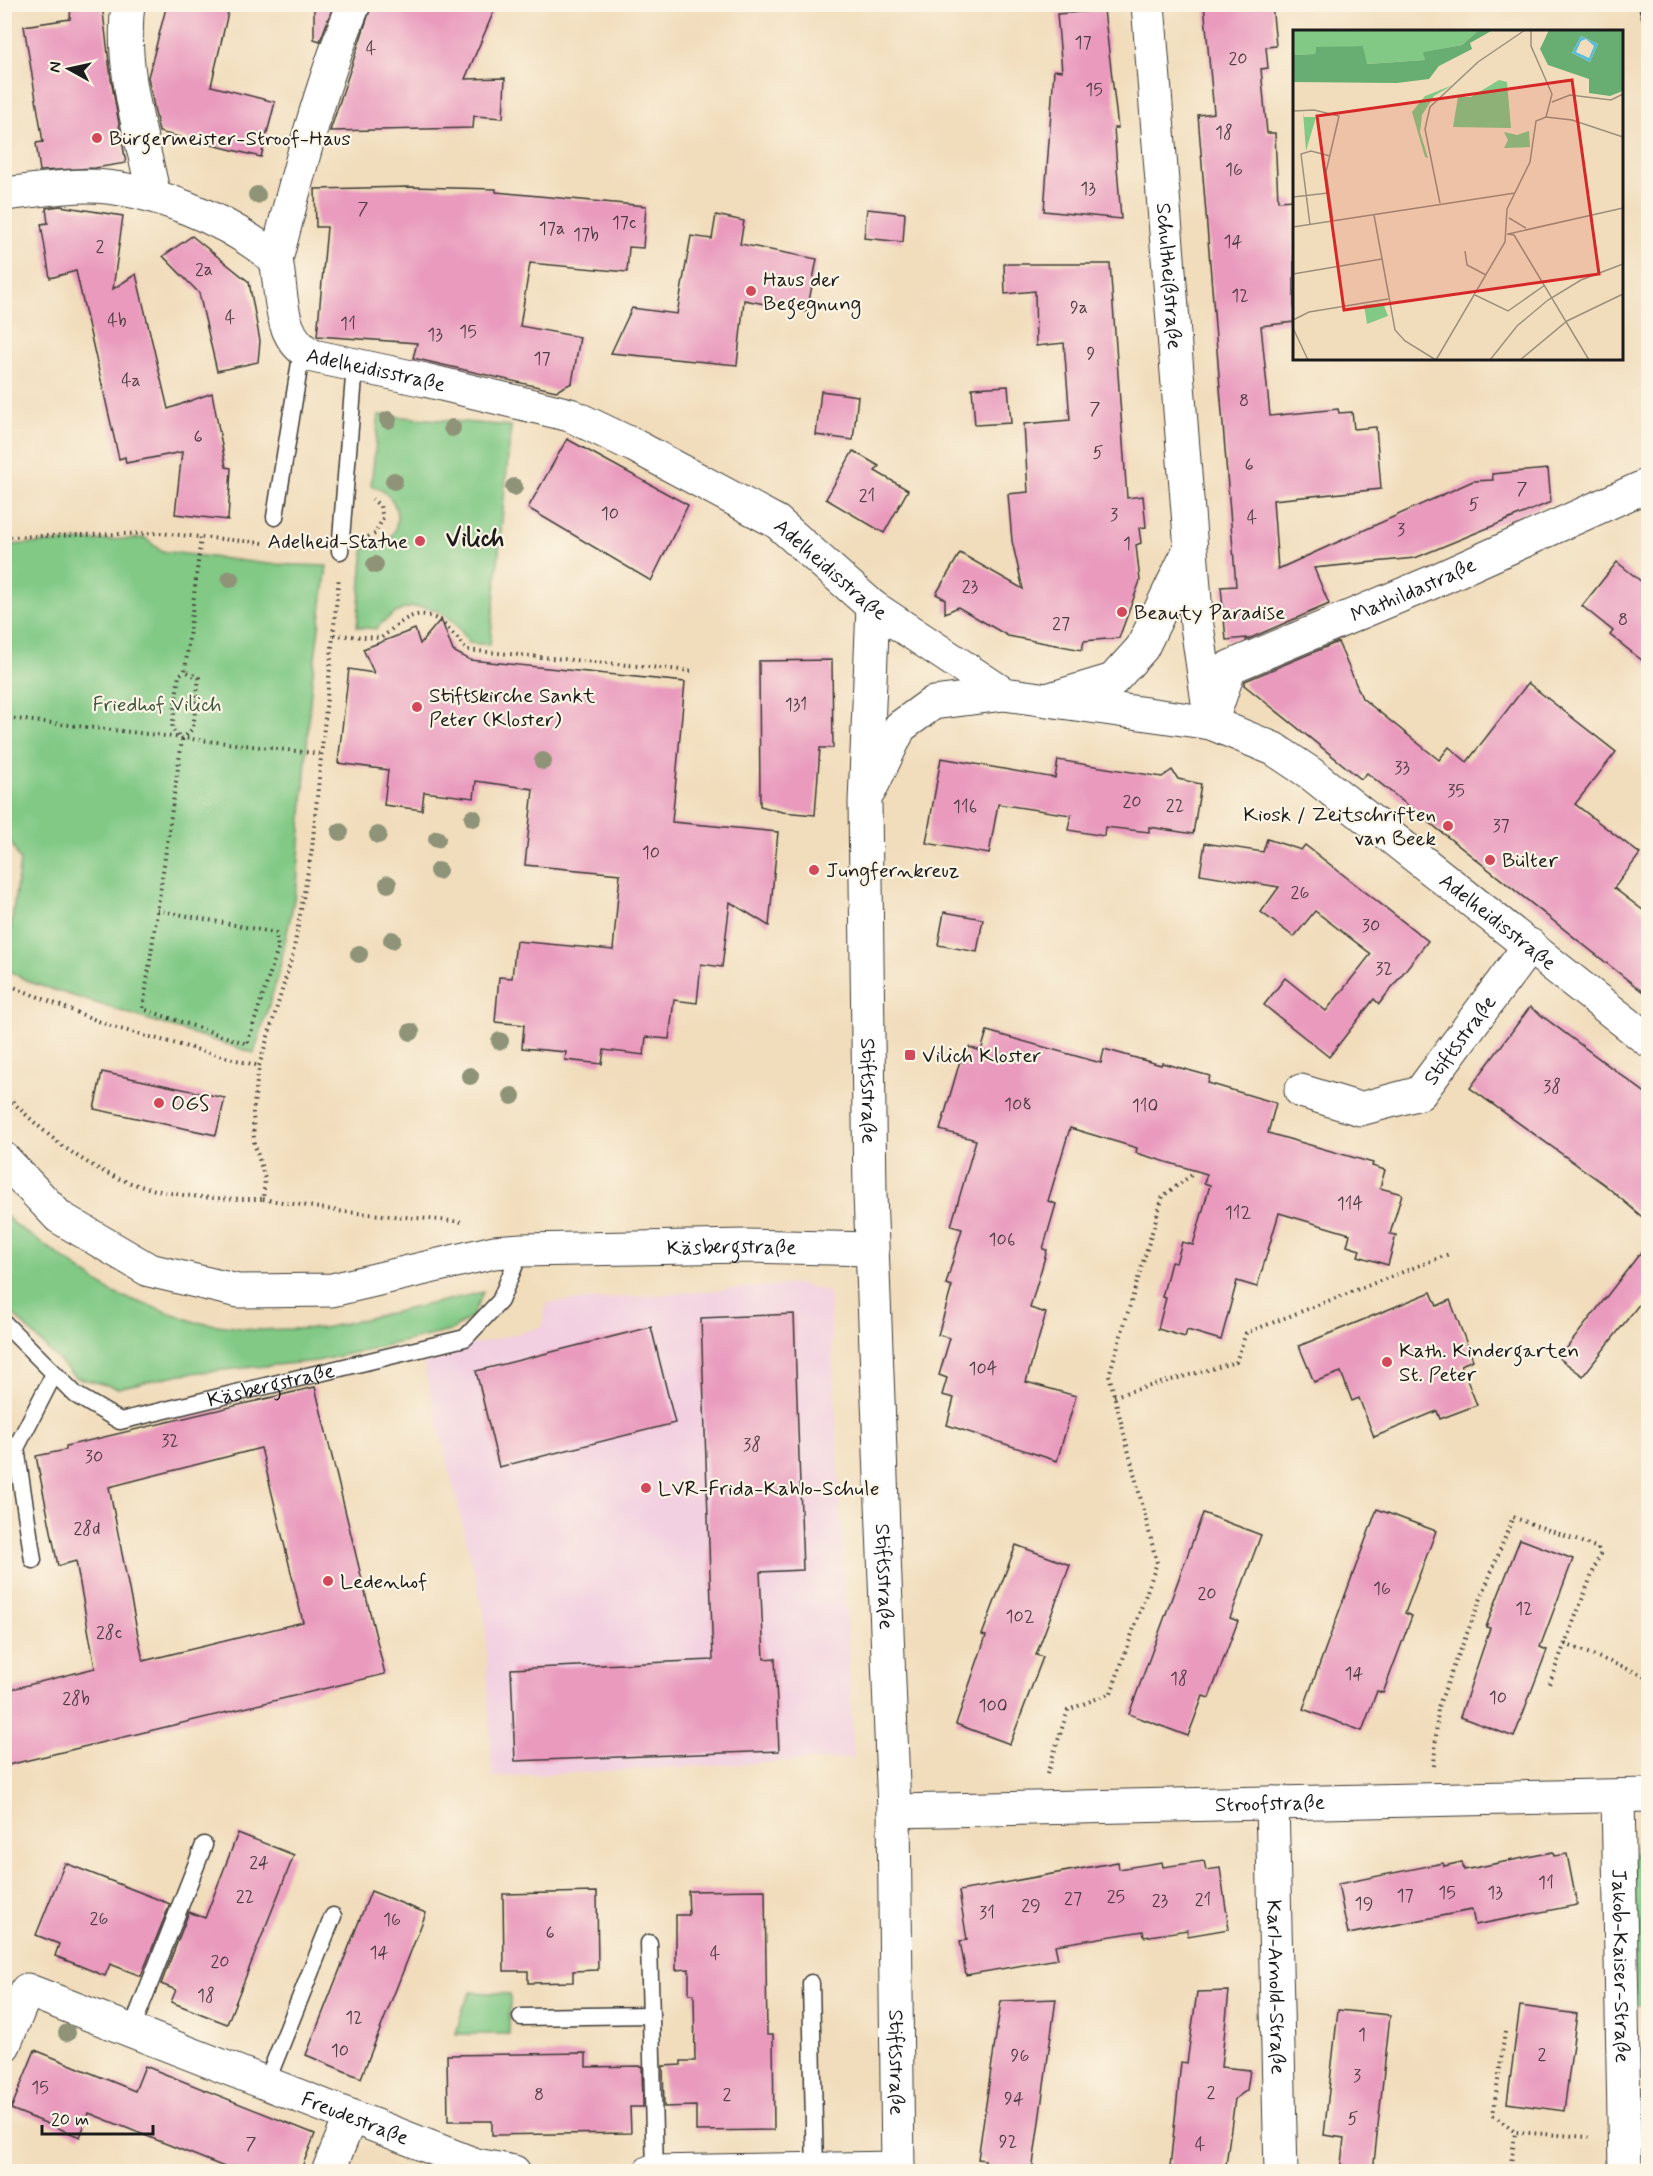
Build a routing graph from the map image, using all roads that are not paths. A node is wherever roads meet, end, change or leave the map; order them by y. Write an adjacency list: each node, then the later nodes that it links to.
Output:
1 (128, 4): 5 (street)
2 (354, 4): 6 (street)
3 (1148, 4): 11 (street, Schultheißstraße)
4 (4, 194): 5 (street)
5 (154, 196): 6 (street)
6 (276, 260): 7 (street, Adelheidisstraße)
7 (302, 350): 8 (street, Adelheidisstraße); 10 (lane)
8 (355, 365): 12 (lane); 13 (street, Adelheidisstraße)
9 (1648, 485): 16 (street, Mathildastraße)
10 (275, 517)
11 (1191, 548): 15 (street); 16 (street, Schultheißstraße)
12 (340, 551)
13 (873, 608): 14 (street, Adelheidisstraße); 17 (street, Stiftsstraße)
14 (1004, 694): 15 (street, Adelheidisstraße); 17 (street, Stiftsstraße)
15 (1050, 699): 16 (street, Adelheidisstraße)
16 (1211, 723): 18 (street, Adelheidisstraße)
17 (865, 802): 22 (street, Stiftsstraße)
18 (1530, 945): 19 (street, Adelheidisstraße); 20 (street, Stiftsstraße)
19 (1648, 1040)
20 (1301, 1091)
21 (4, 1159): 23 (street, Käsbergstraße)
22 (871, 1250): 23 (street, Käsbergstraße); 29 (street, Stiftsstraße)
23 (507, 1251): 25 (lane, Käsbergstraße)
24 (4, 1323): 25 (lane, Käsbergstraße)
25 (54, 1374): 26 (lane)
26 (33, 1560)
27 (1633, 1796): 28 (street, Stroofstraße); 47 (street, Jakob-Kaiser-Straße)
28 (1272, 1803): 29 (street, Stroofstraße); 46 (street, Karl-Arnold-Straße)
29 (894, 1811): 40 (street, Stiftsstraße)
30 (204, 1845): 36 (lane)
31 (333, 1916): 38 (lane)
32 (648, 1943): 34 (lane)
33 (811, 1983): 42 (lane)
34 (651, 2014): 35 (lane); 41 (lane)
35 (521, 2017)
36 (130, 2031): 37 (street, Freudestraße); 38 (street, Freudestraße)
37 (4, 2045)
38 (266, 2083): 39 (street, Freudestraße)
39 (351, 2116): 43 (street); 44 (street, Freudestraße)
40 (898, 2170): 42 (street)
41 (655, 2171): 42 (street); 45 (street)
42 (814, 2171)
43 (328, 2172)
44 (514, 2172)
45 (650, 2172)
46 (1281, 2172)
47 (1625, 2172)

